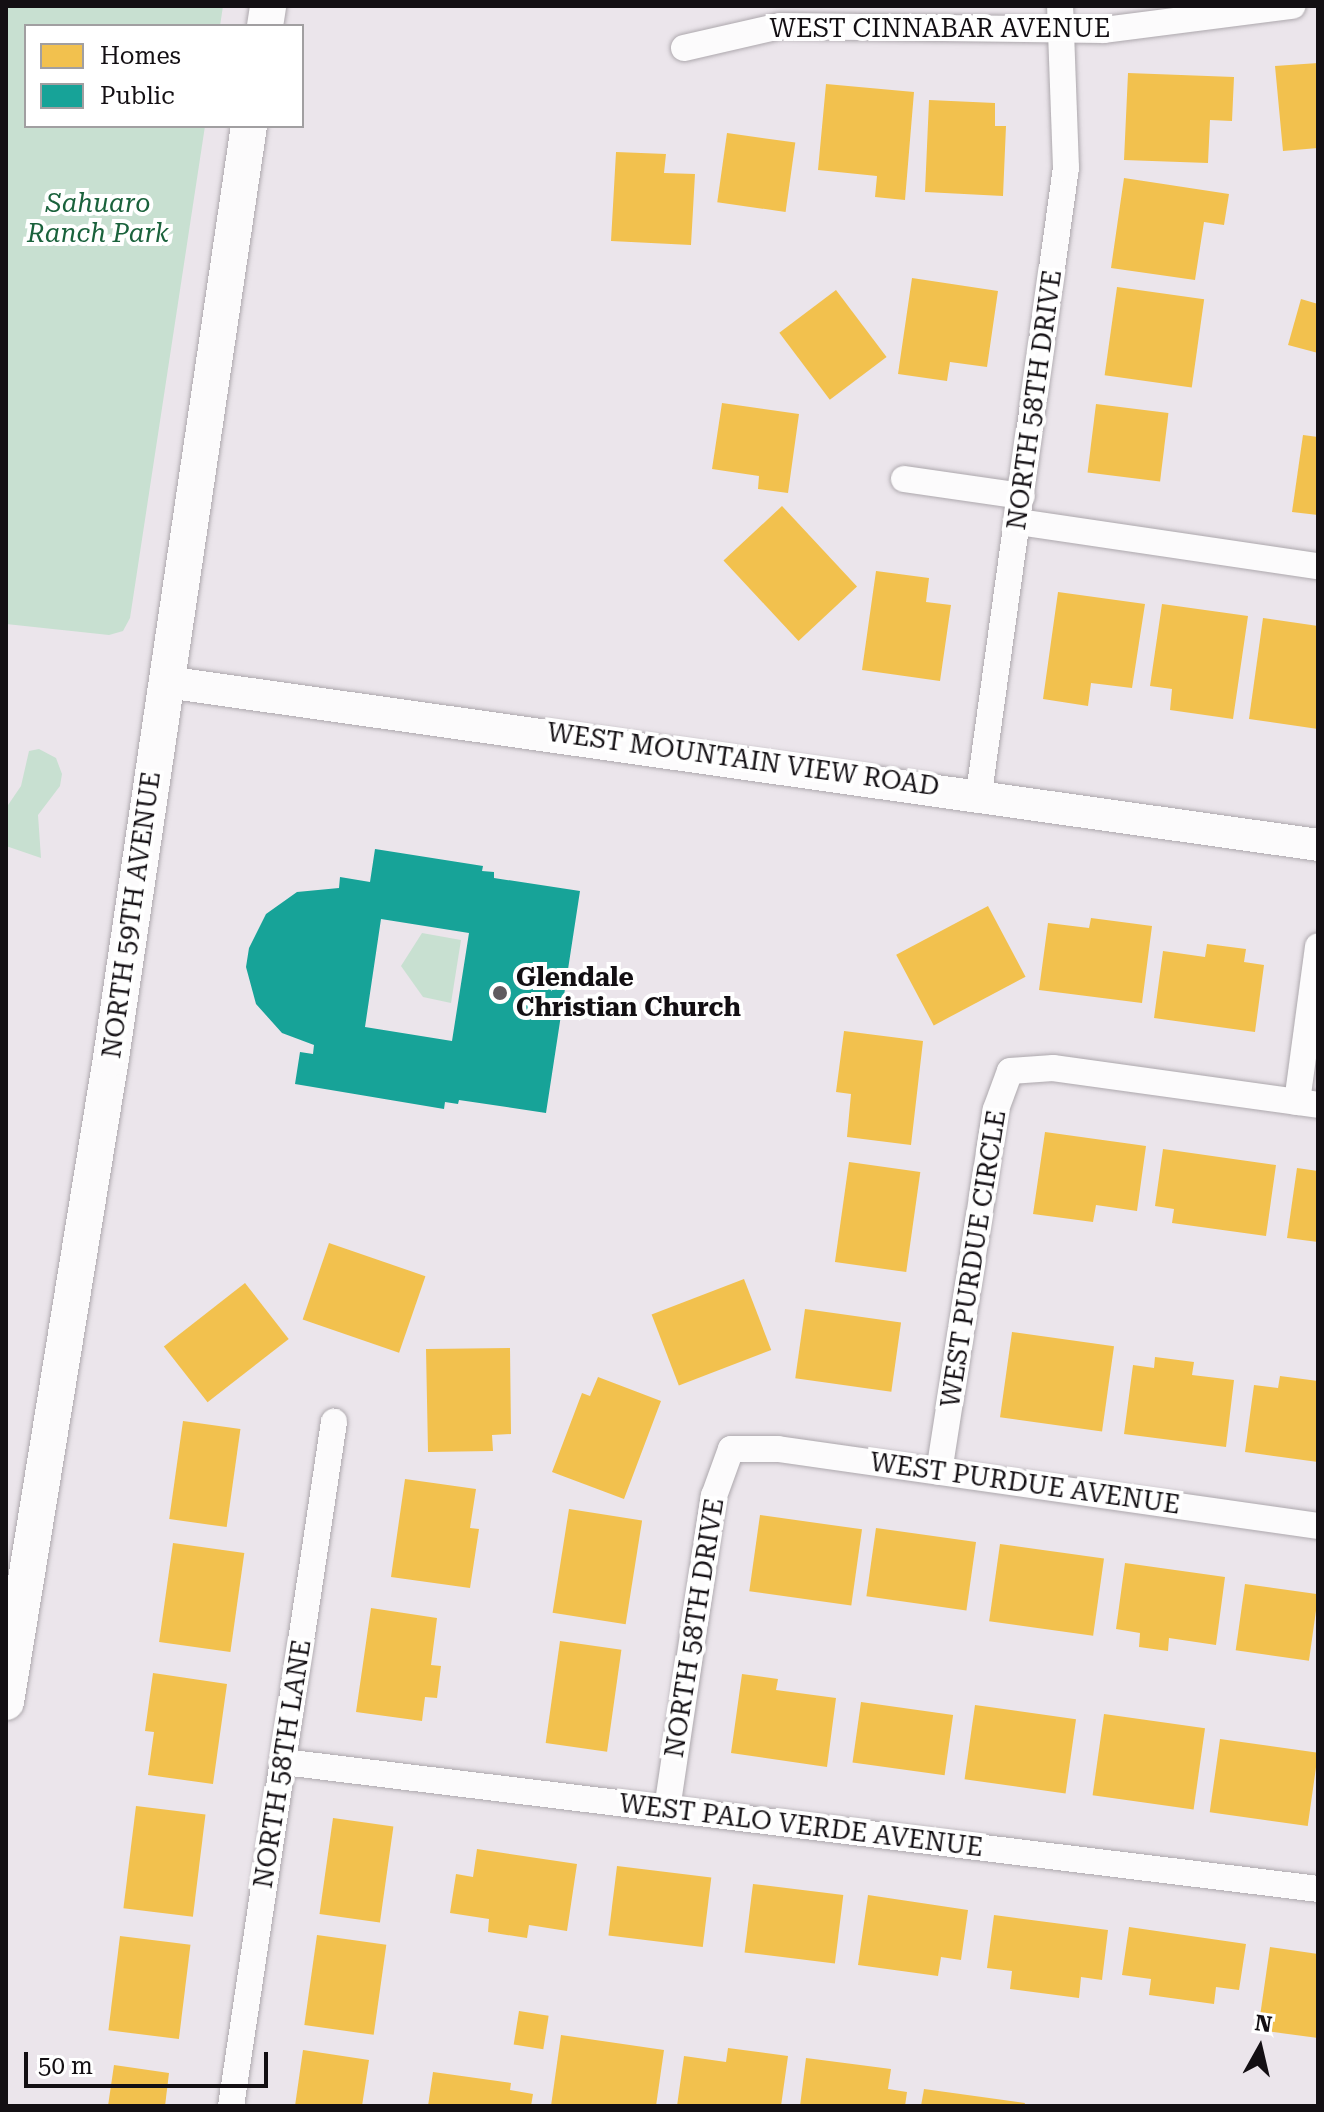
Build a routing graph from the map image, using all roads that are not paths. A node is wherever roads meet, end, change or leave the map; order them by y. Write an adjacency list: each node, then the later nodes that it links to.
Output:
1 (1292, 6): 2 (street, WEST CINNABAR AVENUE)
2 (1061, 19): 3 (street, WEST CINNABAR AVENUE); 6 (street, NORTH 58TH DRIVE)
3 (684, 48)
4 (249, 128): 9 (main road, NORTH 59TH AVENUE)
5 (904, 479): 6 (street)
6 (1022, 496): 7 (street, NORTH 58TH DRIVE)
7 (1019, 522): 8 (street); 10 (street, NORTH 58TH DRIVE)
8 (1318, 566)
9 (166, 682): 10 (street, WEST MOUNTAIN VIEW ROAD); 18 (main road, NORTH 59TH AVENUE)
10 (979, 793): 11 (street, WEST MOUNTAIN VIEW ROAD)
11 (1318, 845)
12 (1318, 946): 13 (street)
13 (1307, 1104): 16 (street, WEST PURDUE CIRCLE)
14 (334, 1422): 20 (street, NORTH 58TH LANE)
15 (731, 1449): 16 (street, WEST PURDUE AVENUE); 21 (street, NORTH 58TH DRIVE)
16 (939, 1472): 17 (street, WEST PURDUE AVENUE)
17 (1318, 1526)
18 (11, 1642): 19 (main road, NORTH 59TH AVENUE)
19 (6, 1702)
20 (284, 1762): 21 (street, WEST PALO VERDE AVENUE); 23 (street, NORTH 58TH LANE)
21 (667, 1809): 22 (street, WEST PALO VERDE AVENUE)
22 (1318, 1889)
23 (231, 2106)

